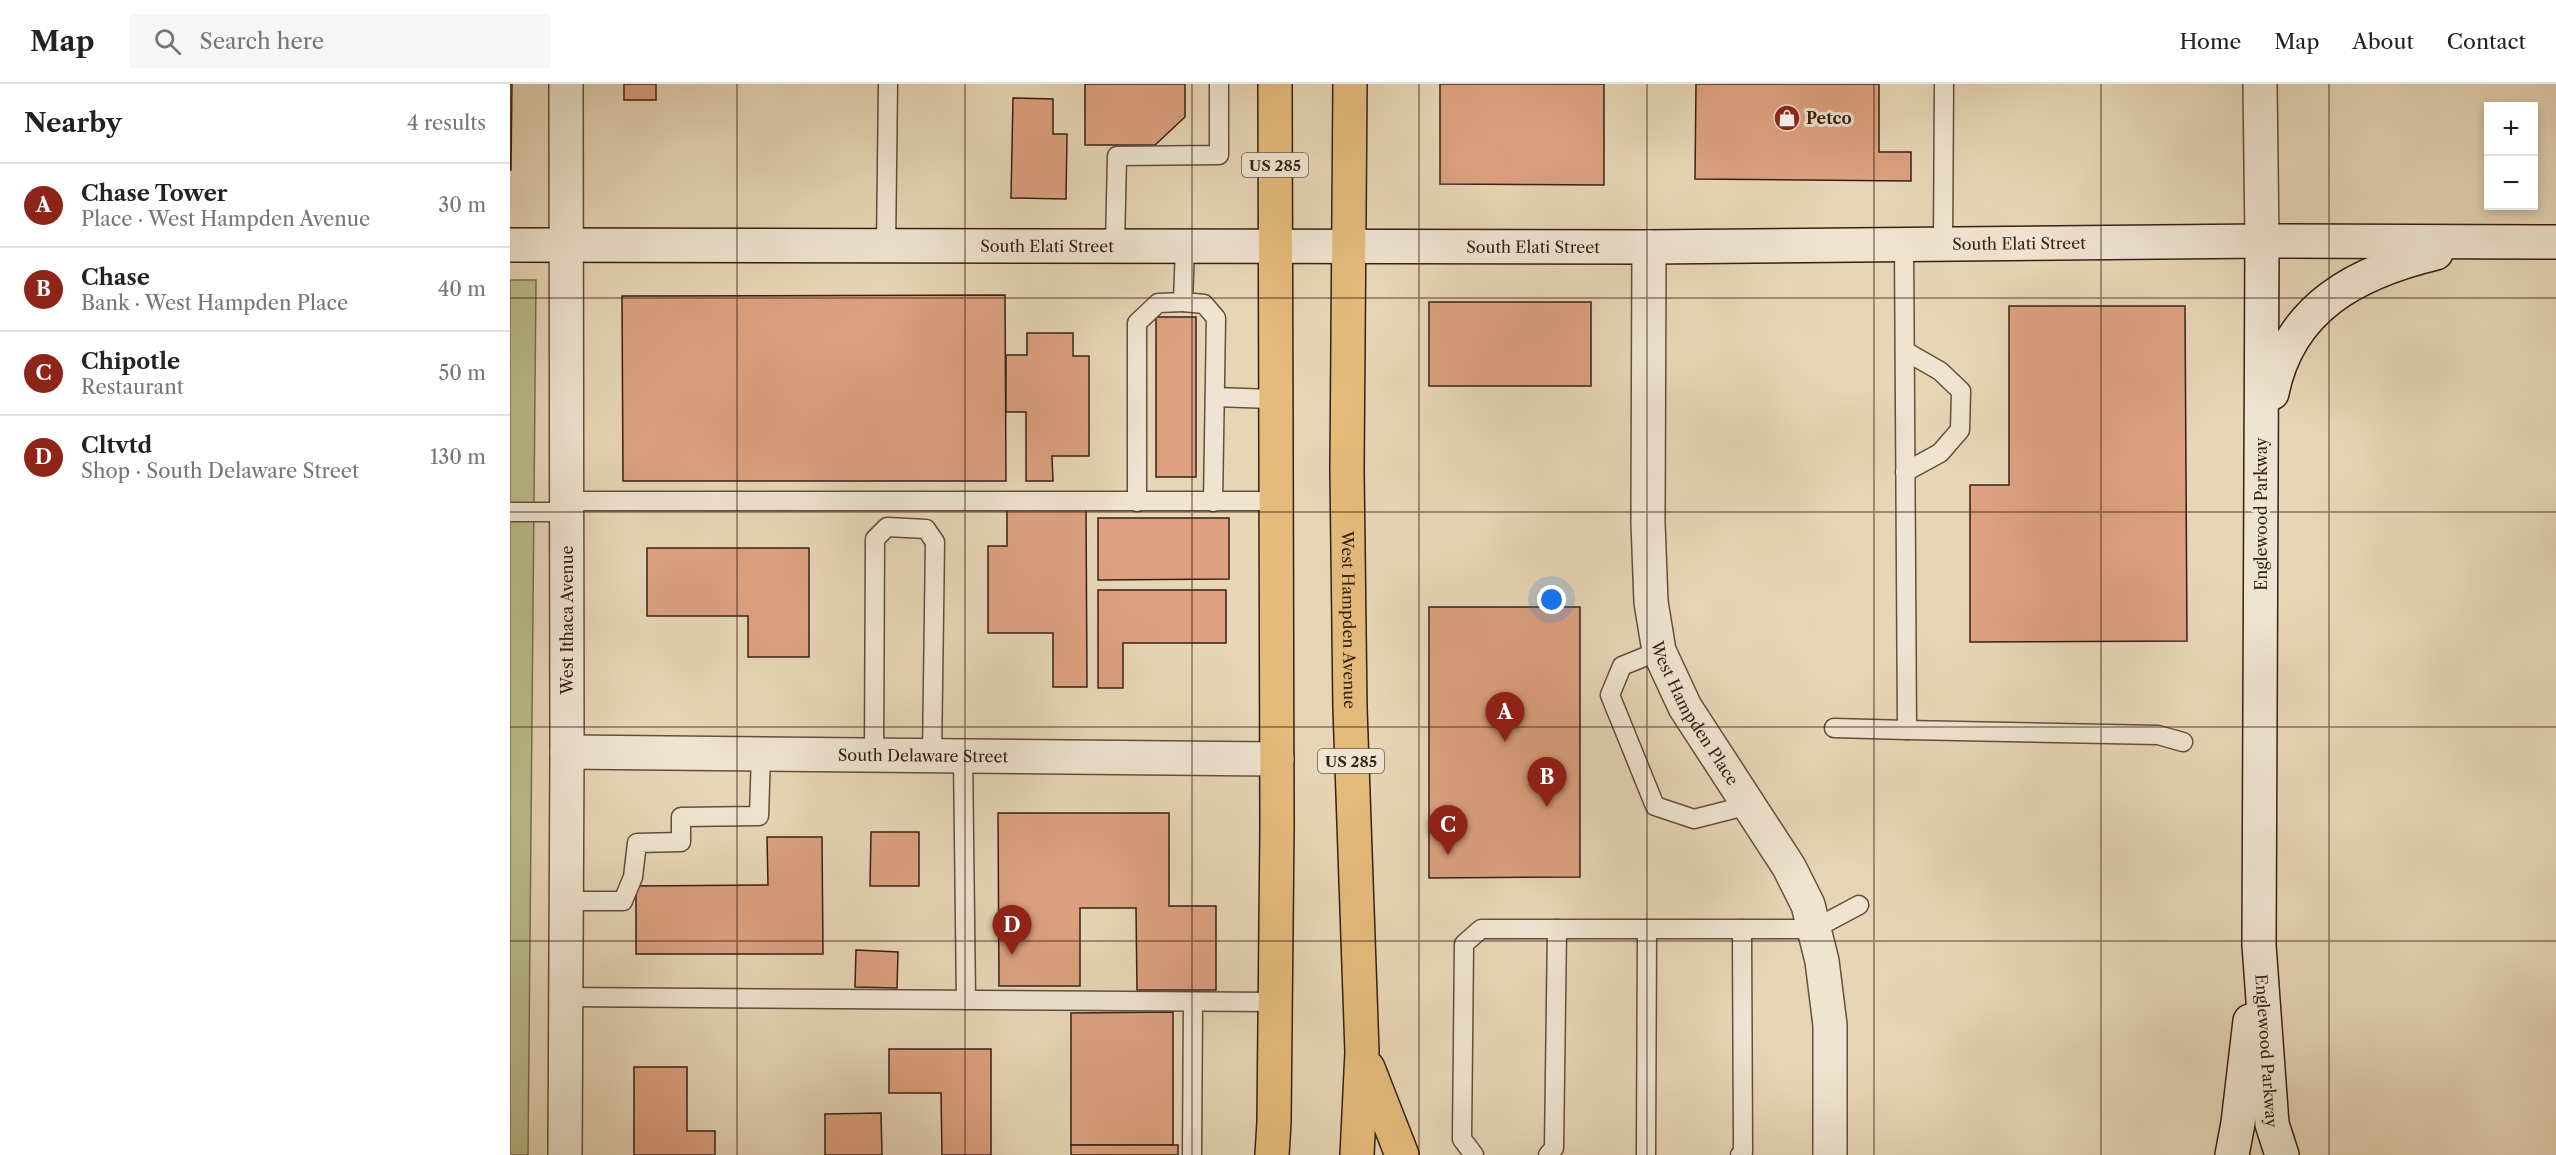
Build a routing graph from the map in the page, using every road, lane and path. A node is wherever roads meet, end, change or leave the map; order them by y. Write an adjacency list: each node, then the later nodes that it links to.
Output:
1 (566, 84): 14 (street, West Ithaca Avenue)
2 (888, 84): 18 (lane)
3 (1219, 84): 15 (lane)
4 (1275, 84): 19 (highway, US 285)
5 (1350, 84): 17 (highway, West Hampden Avenue / US 285)
6 (1944, 84): 11 (lane)
7 (2260, 84): 8 (street, Englewood Parkway)
8 (2262, 241): 9 (street, South Elati Street); 11 (street, South Elati Street); 25 (street, Englewood Parkway)
9 (2478, 242): 10 (street, South Elati Street); 25 (street)
10 (2556, 242)
11 (1943, 244): 13 (street, South Elati Street)
12 (510, 245): 14 (street, South Elati Street)
13 (1904, 245): 20 (street, South Elati Street); 22 (lane)
14 (567, 246): 18 (street, South Elati Street); 30 (street, West Ithaca Avenue)
15 (1115, 246): 16 (street, South Elati Street); 18 (street, South Elati Street)
16 (1185, 246): 19 (street, South Elati Street); 21 (lane)
17 (1348, 246): 19 (street, South Elati Street); 20 (street, South Elati Street); 53 (highway, West Hampden Avenue / US 285)
18 (886, 247)
19 (1274, 247): 24 (highway, US 285)
20 (1649, 247): 32 (street, West Hampden Place)
21 (1183, 302): 23 (lane); 28 (lane)
22 (1905, 351): 26 (lane); 26 (lane)
23 (1215, 397): 24 (lane); 29 (lane)
24 (1275, 399): 27 (highway, US 285)
25 (2262, 443): 48 (street, Englewood Parkway)
26 (1905, 472): 34 (lane)
27 (1276, 501): 29 (lane); 40 (highway, US 285)
28 (1137, 502): 29 (lane); 30 (lane)
29 (1213, 502)
30 (567, 506): 31 (lane); 36 (street, West Ithaca Avenue)
31 (510, 512)
32 (1659, 651): 41 (street, West Hampden Place); 41 (lane)
33 (1834, 728): 34 (lane)
34 (1907, 730): 35 (lane)
35 (2183, 742)
36 (567, 752): 37 (street, South Delaware Street); 42 (street, West Ithaca Avenue)
37 (761, 754): 38 (street, South Delaware Street); 42 (lane)
38 (874, 755): 39 (street, South Delaware Street); 39 (lane)
39 (948, 756): 40 (street, South Delaware Street); 50 (lane)
40 (1277, 759): 52 (highway, US 285)
41 (1749, 805): 47 (street, West Hampden Place)
42 (566, 901): 49 (street, West Ithaca Avenue)
43 (1859, 905): 47 (lane)
44 (1557, 929): 45 (lane); 59 (lane); 60 (lane)
45 (1647, 929): 46 (lane); 61 (lane)
46 (1742, 929): 47 (lane); 62 (lane)
47 (1814, 929): 63 (street, West Hampden Place)
48 (2259, 945): 64 (street, Englewood Parkway); 65 (street, Englewood Parkway)
49 (565, 997): 50 (lane); 54 (street, West Ithaca Avenue)
50 (966, 1000): 51 (lane)
51 (1193, 1002): 52 (lane); 55 (lane)
52 (1276, 1002): 56 (highway, US 285)
53 (1362, 1052): 57 (highway, West Hampden Avenue / US 285); 58 (highway)
54 (565, 1155)
55 (1192, 1155)
56 (1272, 1155)
57 (1358, 1155)
58 (1402, 1155)
59 (1474, 1155)
60 (1548, 1155)
61 (1646, 1155)
62 (1740, 1155)
63 (1830, 1155)
64 (2232, 1155)
65 (2282, 1155)

